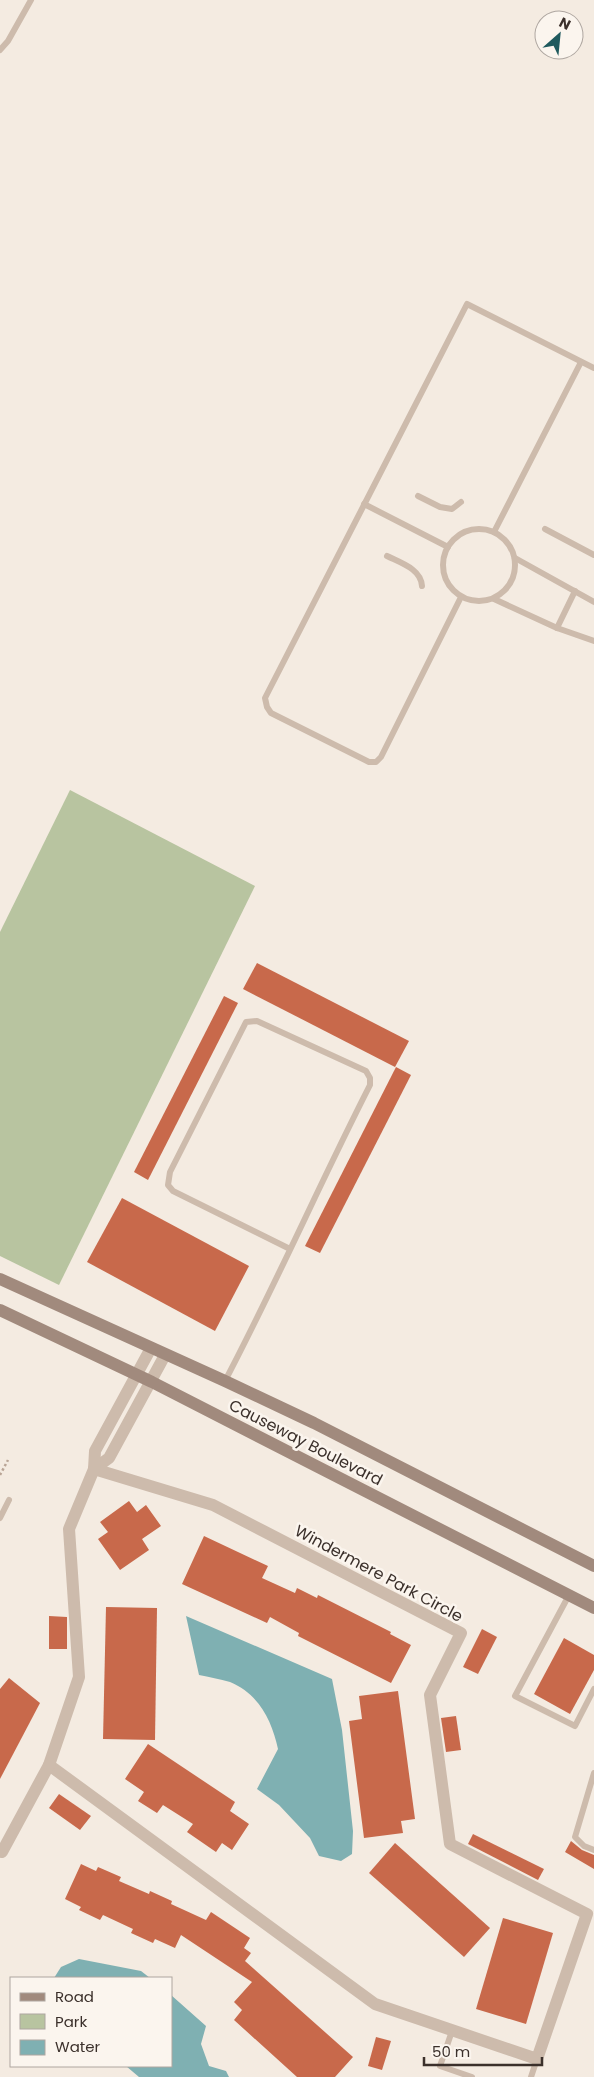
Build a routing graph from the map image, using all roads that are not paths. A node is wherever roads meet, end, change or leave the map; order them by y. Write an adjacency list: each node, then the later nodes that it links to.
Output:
1 (31, 0): 2 (lane)
2 (0, 50)
3 (581, 362): 4 (lane); 7 (lane); 9 (lane)
4 (594, 368)
5 (418, 496): 6 (lane)
6 (460, 502)
7 (364, 504): 10 (lane); 16 (lane)
8 (545, 530): 11 (lane)
9 (494, 532): 10 (lane); 13 (lane)
10 (448, 547): 16 (lane)
11 (594, 555)
12 (387, 556): 14 (lane)
13 (515, 558): 15 (lane); 17 (lane)
14 (422, 586)
15 (574, 591): 18 (lane); 19 (lane)
16 (461, 597): 17 (lane)
17 (494, 599): 19 (lane)
18 (594, 602)
19 (557, 628): 20 (lane)
20 (594, 641)
21 (290, 1249): 21 (lane); 27 (lane)
22 (0, 1280): 24 (main road, Causeway Boulevard)
23 (0, 1310): 26 (main road, Causeway Boulevard)
24 (151, 1348): 25 (main road, Causeway Boulevard); 26 (street)
25 (165, 1355): 27 (main road, Causeway Boulevard); 28 (street)
26 (137, 1375): 28 (main road, Causeway Boulevard); 29 (street)
27 (225, 1381): 32 (main road, Causeway Boulevard)
28 (152, 1382): 29 (street); 33 (main road, Causeway Boulevard)
29 (94, 1469): 36 (street); 41 (street, Windermere Park Circle)
30 (9, 1500): 31 (lane)
31 (0, 1518)
32 (594, 1566)
33 (569, 1595): 34 (main road, Causeway Boulevard); 35 (lane)
34 (594, 1608)
35 (594, 1689)
36 (49, 1765): 38 (street); 40 (street)
37 (594, 1773): 39 (lane)
38 (0, 1850)
39 (594, 1850)
40 (452, 2030): 41 (street); 42 (lane)
41 (536, 2059): 43 (lane)
42 (472, 2077)
43 (531, 2077)

